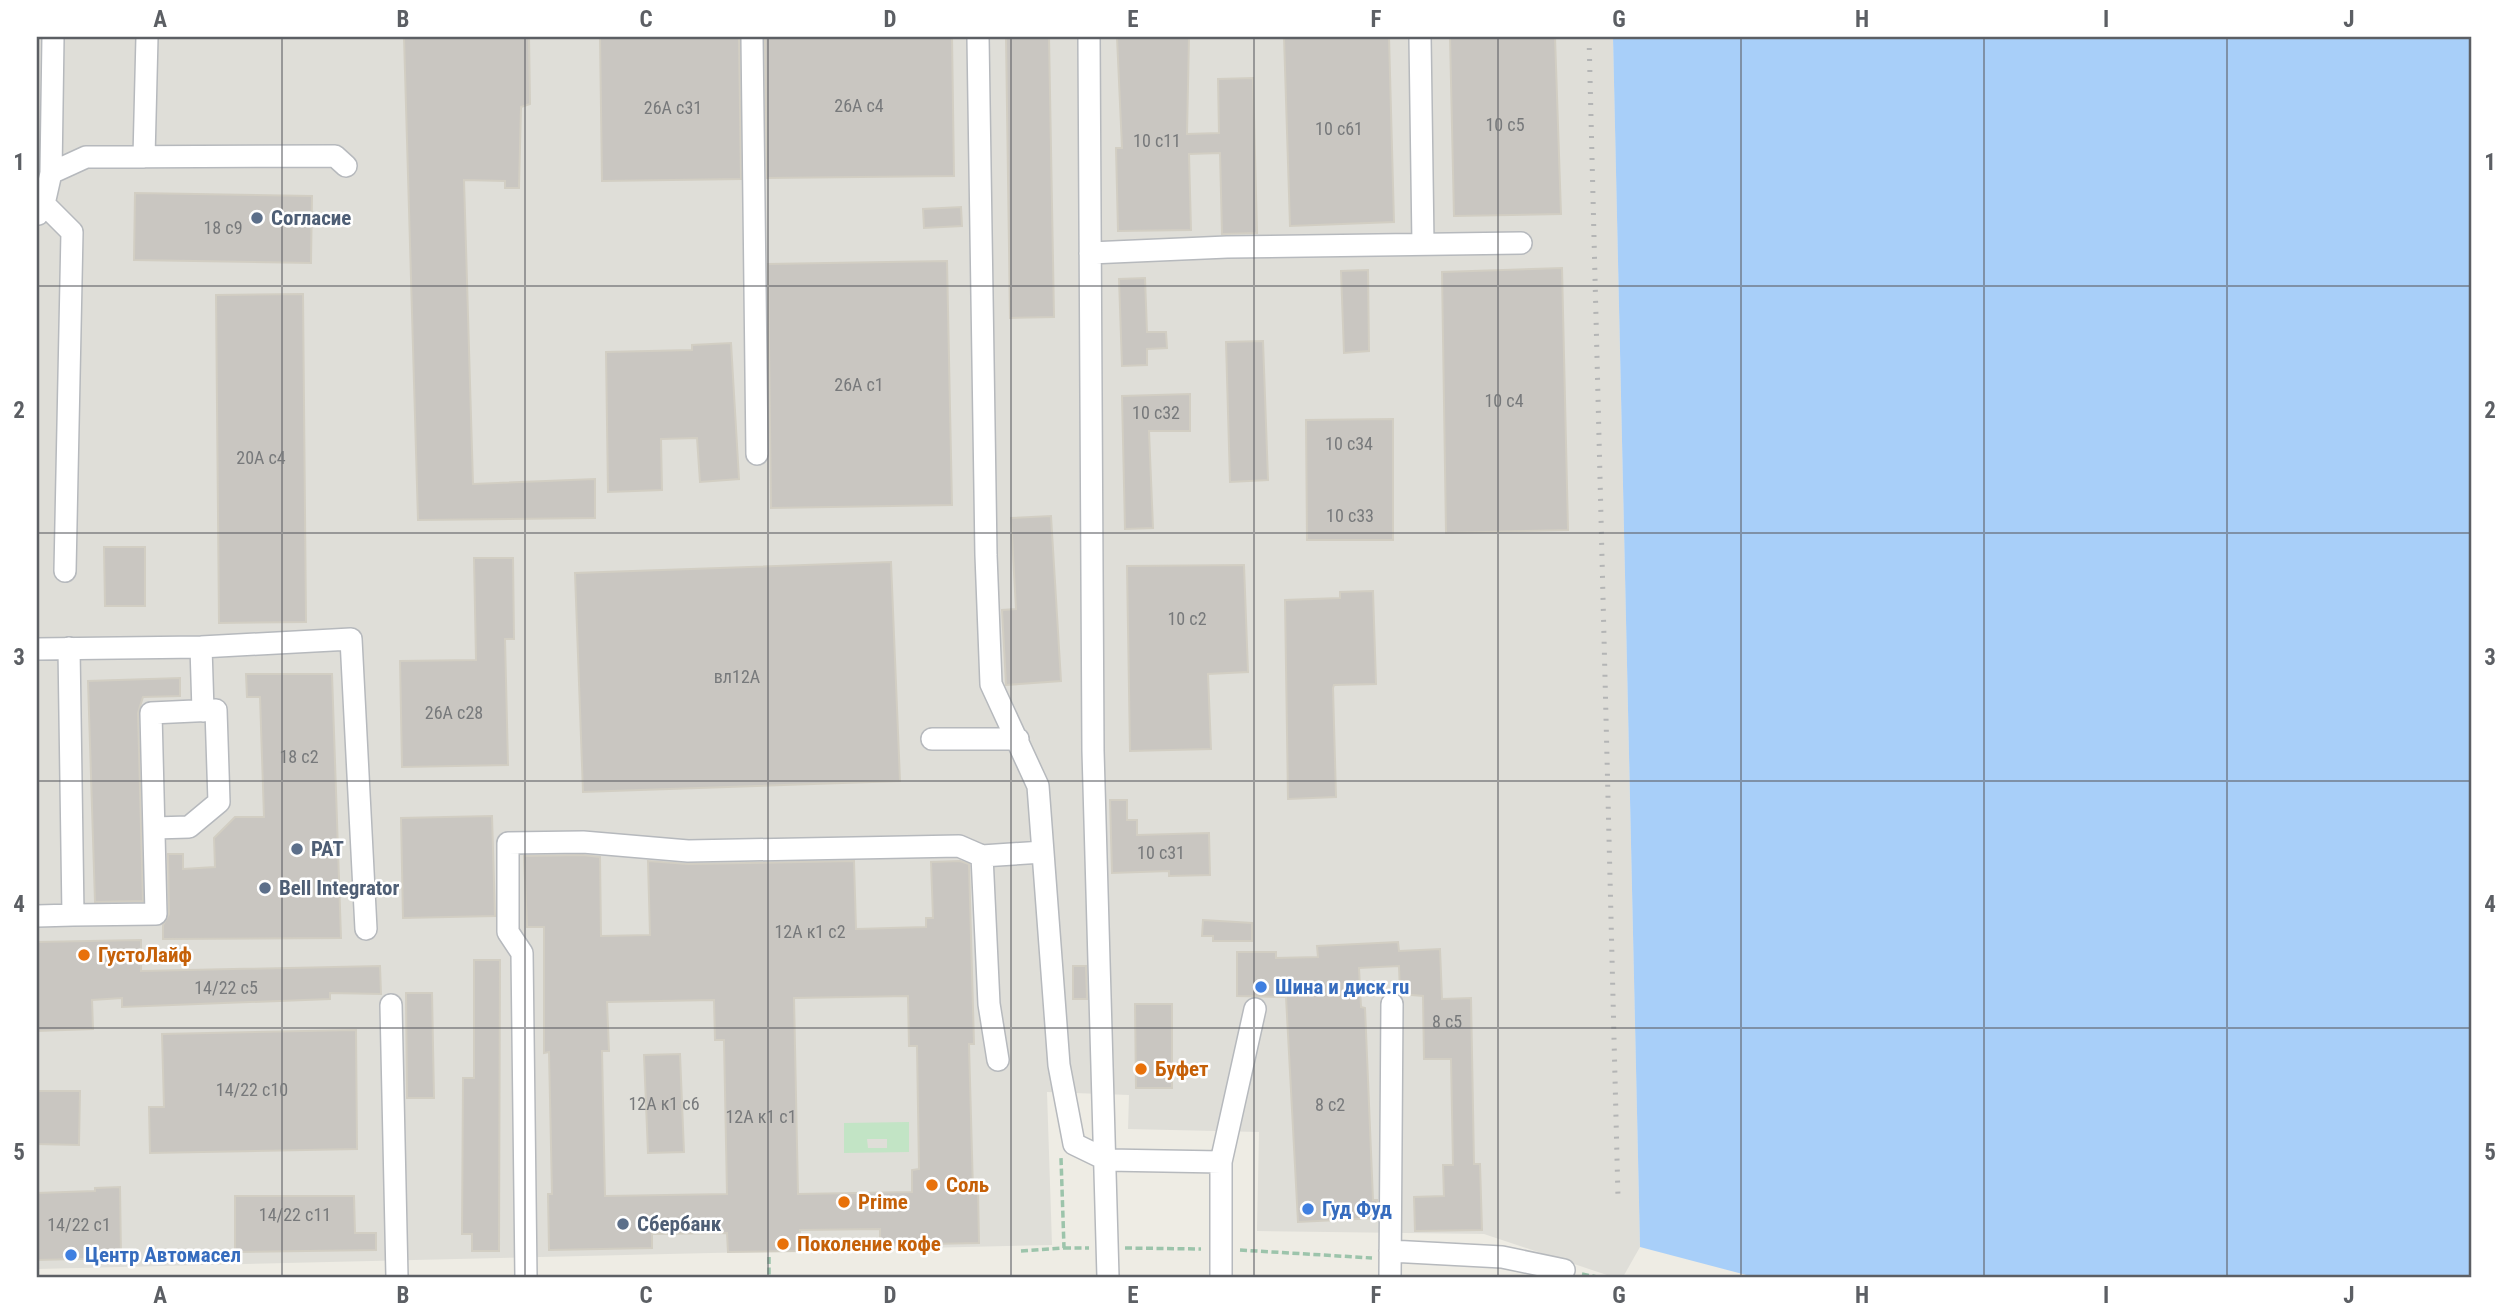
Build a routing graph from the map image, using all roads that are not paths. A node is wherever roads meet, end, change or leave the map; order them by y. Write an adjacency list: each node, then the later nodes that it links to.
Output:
1 (53, 37): 9 (lane)
2 (146, 37): 7 (lane)
3 (752, 37): 14 (lane)
4 (978, 37): 21 (lane)
5 (1089, 37): 13 (lane)
6 (1420, 37): 12 (lane)
7 (144, 157): 8 (lane); 9 (lane)
8 (346, 166)
9 (51, 173): 10 (lane)
10 (41, 210): 15 (lane)
11 (1521, 243): 12 (lane)
12 (1423, 244): 13 (lane)
13 (1090, 253): 32 (lane)
14 (757, 454)
15 (65, 571)
16 (201, 647): 17 (lane); 19 (lane); 27 (lane)
17 (69, 648): 18 (lane); 25 (lane)
18 (37, 649)
19 (203, 711): 22 (lane); 22 (lane)
20 (932, 739): 21 (lane)
21 (1018, 739): 23 (lane)
22 (154, 828): 25 (lane)
23 (1043, 852): 24 (lane); 32 (lane)
24 (982, 856): 31 (lane); 37 (lane)
25 (73, 915): 26 (lane)
26 (37, 916)
27 (366, 929)
28 (1392, 1004): 34 (lane)
29 (391, 1005): 36 (lane)
30 (1255, 1009): 33 (lane)
31 (998, 1060)
32 (1107, 1160): 33 (lane); 38 (lane)
33 (1221, 1162): 39 (lane)
34 (1390, 1251): 35 (lane); 40 (lane)
35 (1564, 1270)
36 (397, 1277)
37 (526, 1277)
38 (1108, 1277)
39 (1221, 1277)
40 (1390, 1277)

